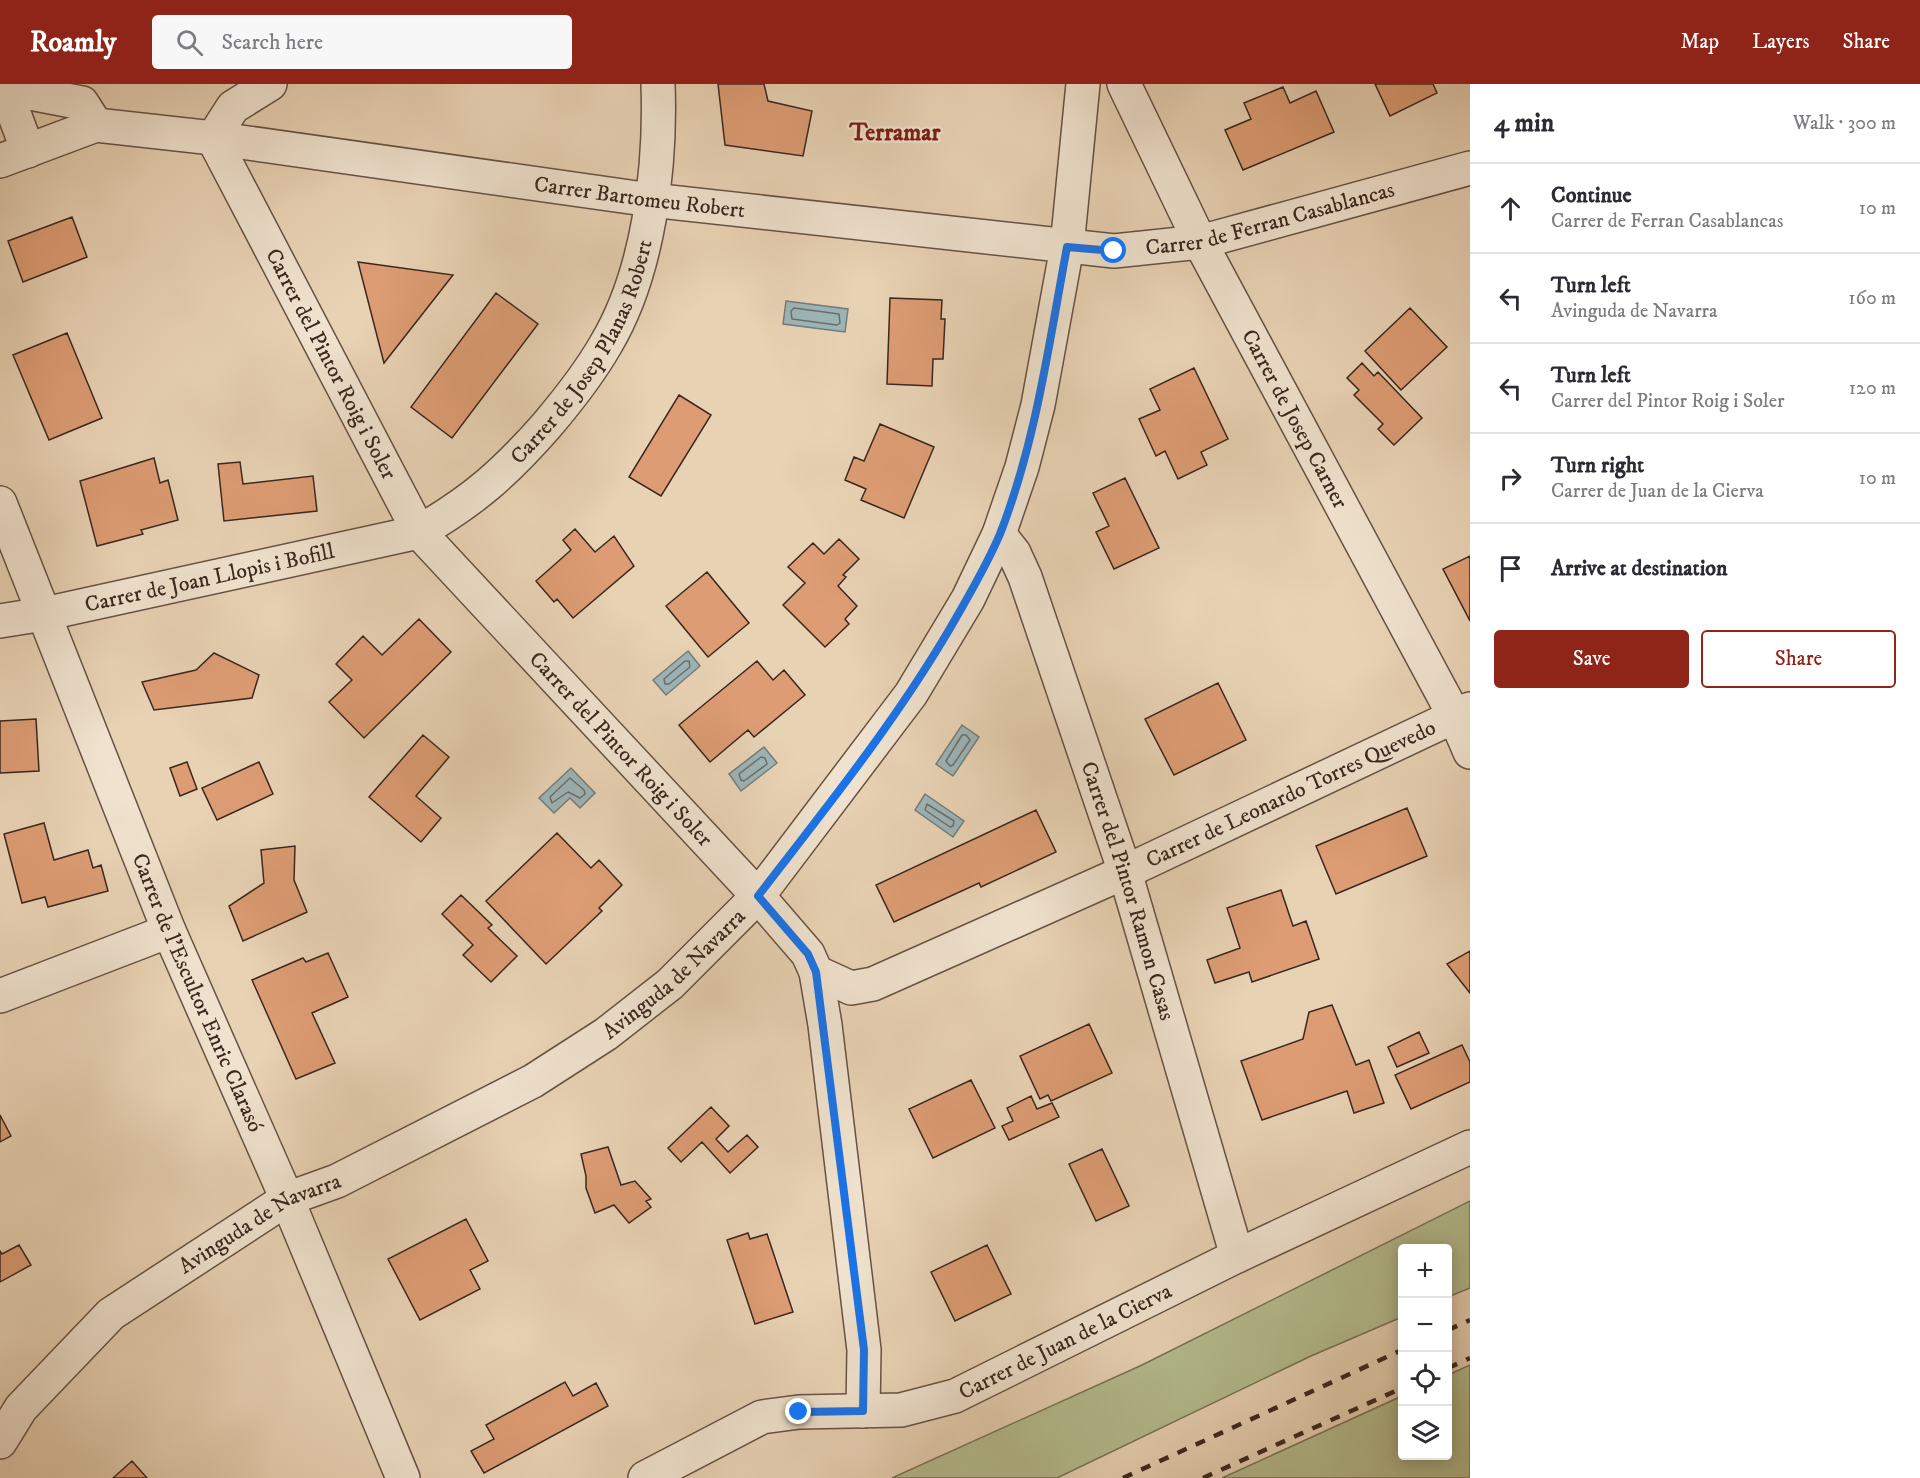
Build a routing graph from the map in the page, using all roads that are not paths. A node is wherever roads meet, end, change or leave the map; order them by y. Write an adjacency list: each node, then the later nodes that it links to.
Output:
1 (270, 84): 7 (street)
2 (658, 84): 10 (street, Carrer de Josep Planas Robert)
3 (1083, 84): 12 (street, Avinguda de Navarra)
4 (1124, 84): 11 (street, Carrer de Josep Carner)
5 (3, 86): 6 (street); 8 (street)
6 (96, 125): 7 (street, Carrer Bartomeu Robert); 8 (street)
7 (213, 138): 10 (street, Carrer Bartomeu Robert); 14 (street, Carrer del Pintor Roig i Soler)
8 (14, 156)
9 (1470, 168): 11 (street, Carrer de Ferran Casablancas)
10 (651, 200): 12 (street, Carrer Bartomeu Robert); 14 (street, Carrer de Josep Planas Robert)
11 (1200, 242): 12 (street, Carrer de Ferran Casablancas); 18 (street, Carrer de Josep Carner)
12 (1067, 247): 15 (street, Avinguda de Navarra)
13 (0, 503): 16 (street, Carrer de l'Escultor Enric Clarasó)
14 (419, 532): 16 (street, Carrer de Joan Llopis i Bofill); 21 (street, Carrer del Pintor Roig i Soler)
15 (999, 534): 20 (street, Carrer del Pintor Ramon Casas); 21 (street, Avinguda de Navarra)
16 (44, 614): 17 (street, Carrer de Joan Llopis i Bofill); 22 (street, Carrer de l'Escultor Enric Clarasó)
17 (0, 621)
18 (1462, 713): 19 (street, Carrer de Josep Carner); 20 (street, Carrer de Leonardo Torres Quevedo)
19 (1470, 752)
20 (1125, 872): 23 (street, Carrer de Leonardo Torres Quevedo); 27 (street, Carrer del Pintor Ramon Casas)
21 (758, 896): 23 (street, Carrer del Pintor Roig i Soler); 26 (street, Avinguda de Navarra)
22 (169, 931): 24 (street); 26 (street, Carrer de l'Escultor Enric Clarasó)
23 (816, 972): 29 (street, Carrer del Pintor Roig i Soler)
24 (0, 996)
25 (1470, 1147): 27 (street, Carrer de Juan de la Cierva)
26 (287, 1198): 28 (street, Avinguda de Navarra); 31 (street, Carrer de l'Escultor Enric Clarasó)
27 (1237, 1257): 29 (street, Carrer de Juan de la Cierva)
28 (10, 1407): 30 (street, Avinguda de Navarra)
29 (863, 1411): 32 (street, Carrer de Juan de la Cierva)
30 (0, 1442)
31 (403, 1478)
32 (645, 1478)

